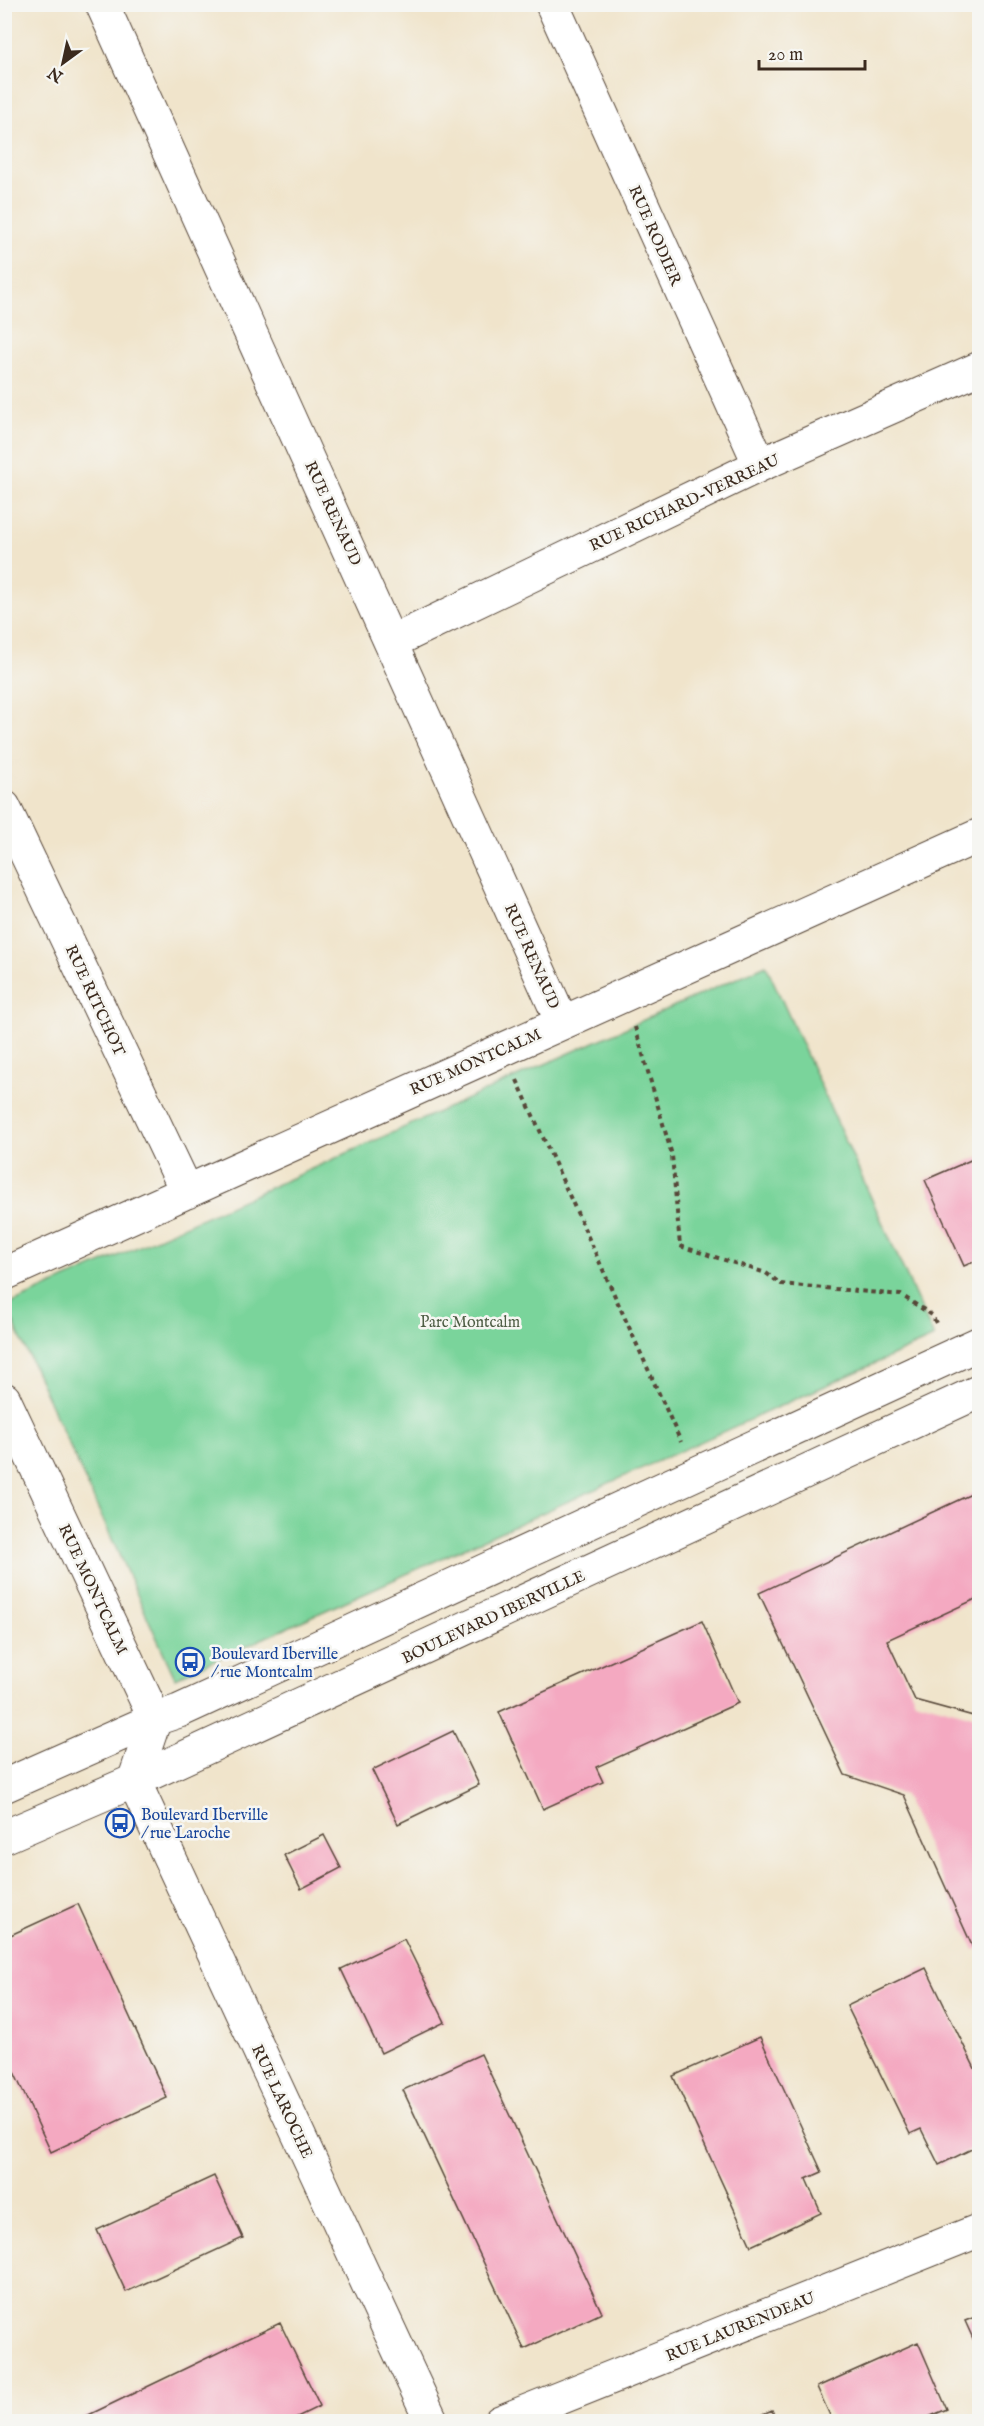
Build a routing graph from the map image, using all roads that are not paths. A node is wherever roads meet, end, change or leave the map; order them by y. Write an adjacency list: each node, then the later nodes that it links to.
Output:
1 (102, 4): 5 (street, RUE RENAUD)
2 (552, 4): 4 (street, RUE RODIER)
3 (980, 368): 4 (street, RUE RICHARD-VERREAU)
4 (760, 465): 5 (street, RUE RICHARD-VERREAU)
5 (392, 642): 8 (street, RUE RENAUD)
6 (4, 807): 9 (street, RUE RITCHOT)
7 (980, 835): 8 (street, RUE MONTCALM)
8 (562, 1022): 9 (street, RUE MONTCALM)
9 (187, 1192): 10 (street, RUE MONTCALM)
10 (4, 1274)
11 (980, 1343): 14 (street)
12 (980, 1391): 15 (street, BOULEVARD IBERVILLE)
13 (4, 1399): 14 (street, RUE MONTCALM)
14 (155, 1719): 15 (street); 16 (street)
15 (134, 1781): 17 (street, BOULEVARD IBERVILLE); 19 (street, RUE LAROCHE)
16 (4, 1786)
17 (4, 1837)
18 (980, 2230): 20 (street, RUE LAURENDEAU)
19 (432, 2421)
20 (500, 2421)

